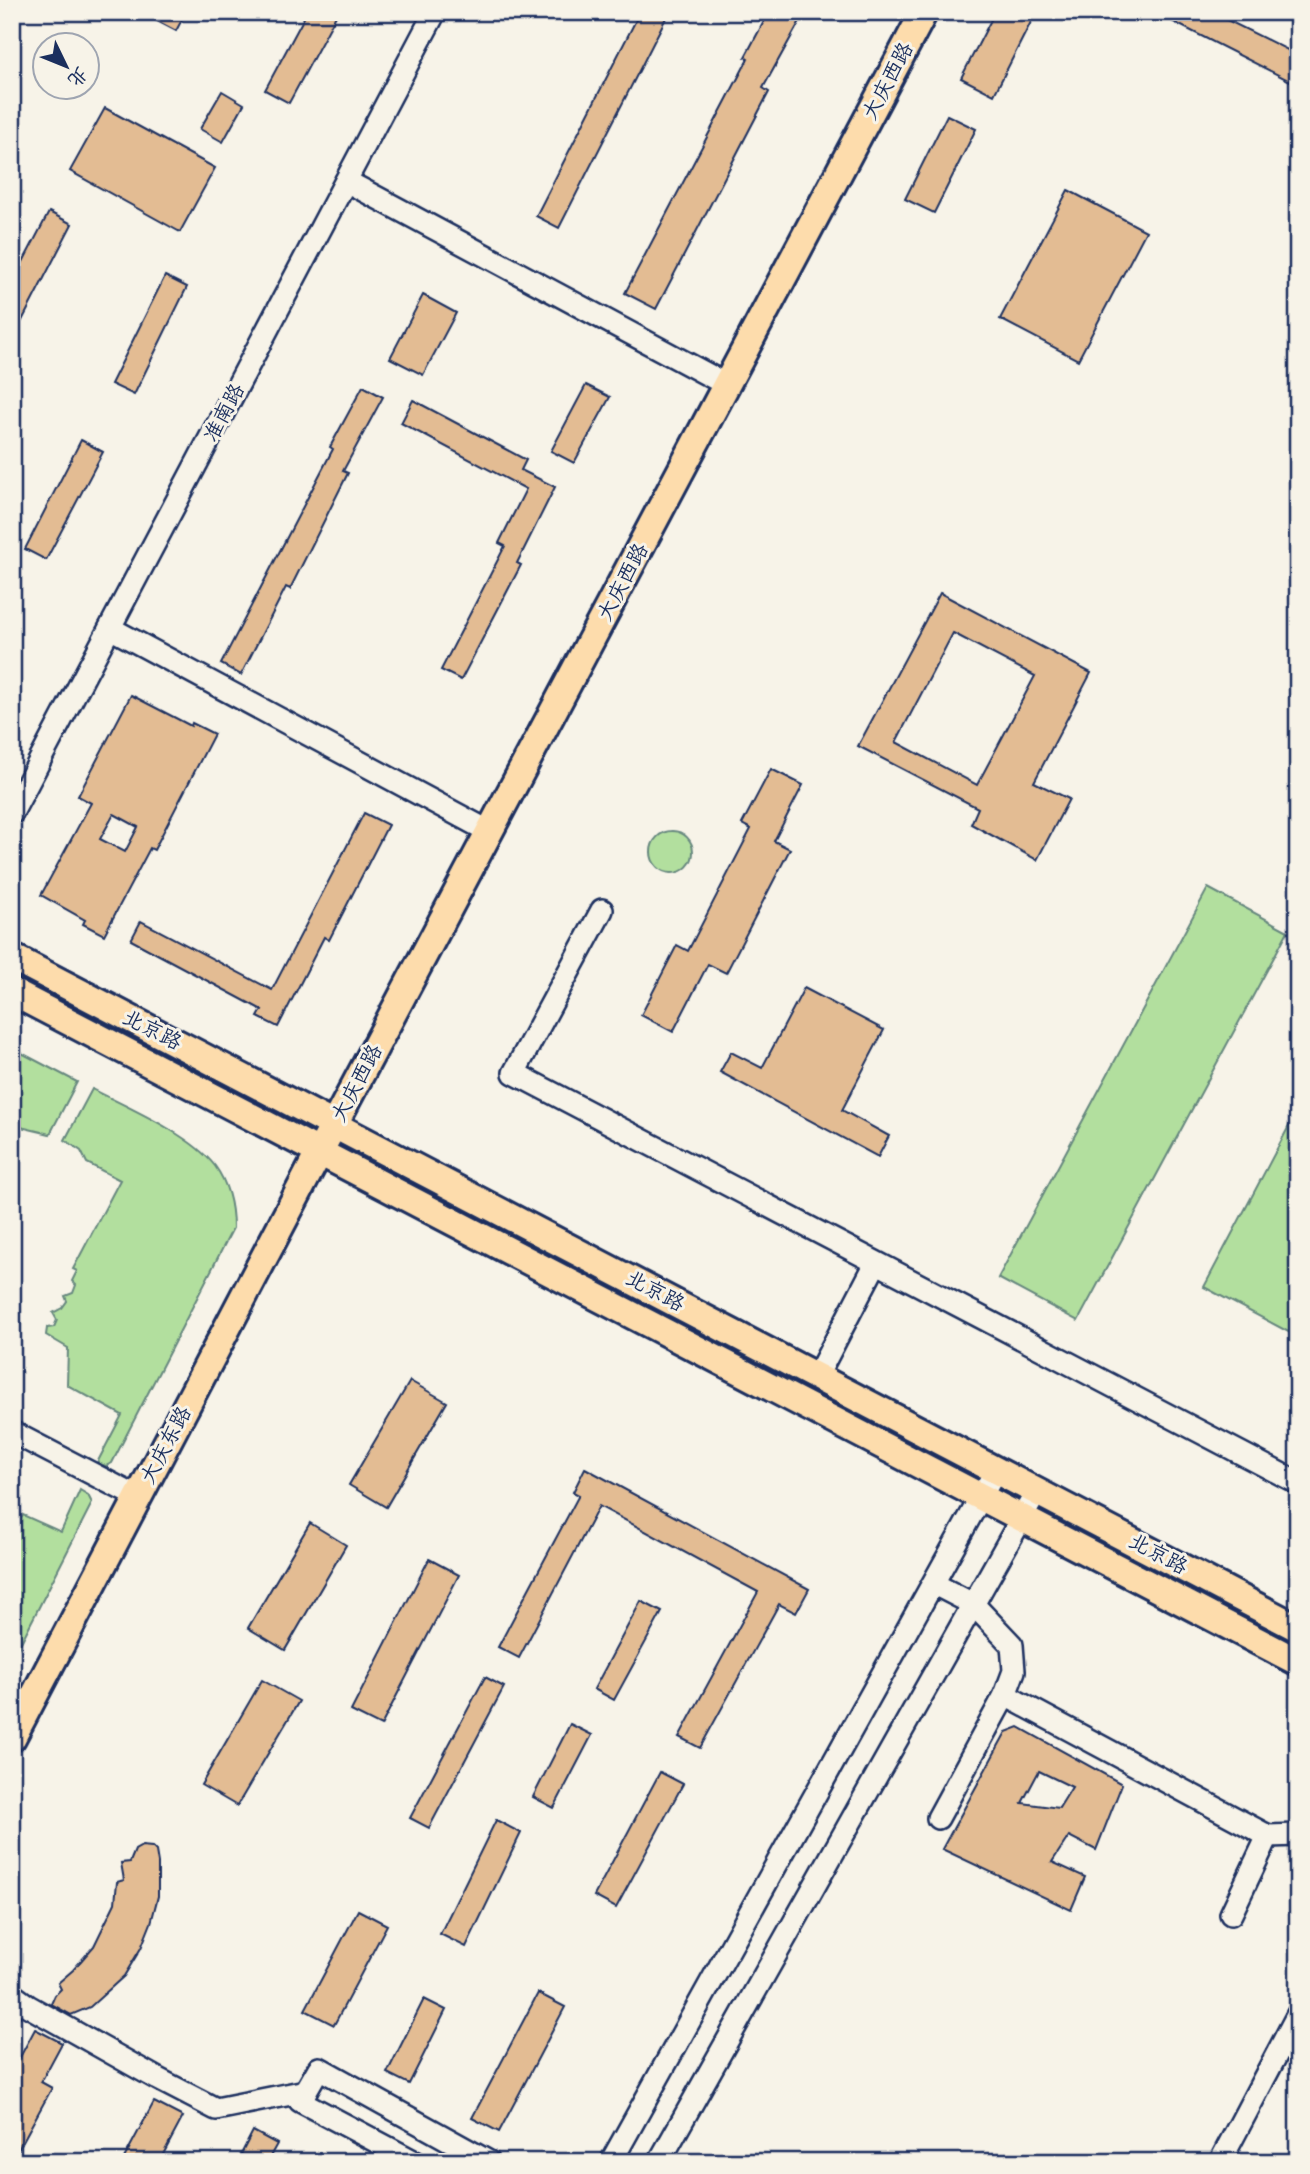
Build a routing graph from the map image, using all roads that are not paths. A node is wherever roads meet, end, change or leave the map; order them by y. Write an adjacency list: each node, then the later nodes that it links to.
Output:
1 (435, 12): 3 (street, 准南路)
2 (924, 12): 4 (main road, 大庆西路)
3 (346, 181): 4 (street); 5 (street, 准南路)
4 (727, 386): 7 (main road, 大庆西路)
5 (110, 628): 6 (street, 准南路); 7 (street)
6 (12, 813)
7 (490, 832): 11 (main road, 大庆西路)
8 (602, 911): 13 (street)
9 (12, 957): 11 (main road, 北京路)
10 (12, 992): 12 (main road, 北京路)
11 (335, 1124): 12 (main road, 大庆西路); 14 (main road, 北京路)
12 (320, 1151): 19 (main road, 北京路); 20 (main road, 大庆东路)
13 (876, 1263): 14 (street); 17 (street)
14 (817, 1376): 16 (main road, 北京路)
15 (12, 1432): 20 (street)
16 (996, 1470): 18 (main road, 北京路); 19 (street)
17 (1298, 1483)
18 (1037, 1491): 21 (street); 24 (main road, 北京路)
19 (981, 1497): 21 (main road, 北京路); 22 (street)
20 (139, 1498): 27 (main road, 大庆东路)
21 (1022, 1518): 23 (street); 25 (main road, 北京路)
22 (934, 1584): 23 (street); 37 (street)
23 (973, 1604): 26 (street); 38 (street)
24 (1298, 1628)
25 (1298, 1662)
26 (1005, 1695): 28 (street); 30 (street)
27 (12, 1738)
28 (937, 1818)
29 (1298, 1835): 30 (street)
30 (1268, 1836): 31 (street)
31 (1231, 1914)
32 (12, 2008): 34 (street)
33 (1298, 2014): 39 (street)
34 (306, 2091): 35 (street); 36 (street)
35 (415, 2162)
36 (489, 2162)
37 (611, 2162)
38 (659, 2162)
39 (1220, 2162)

